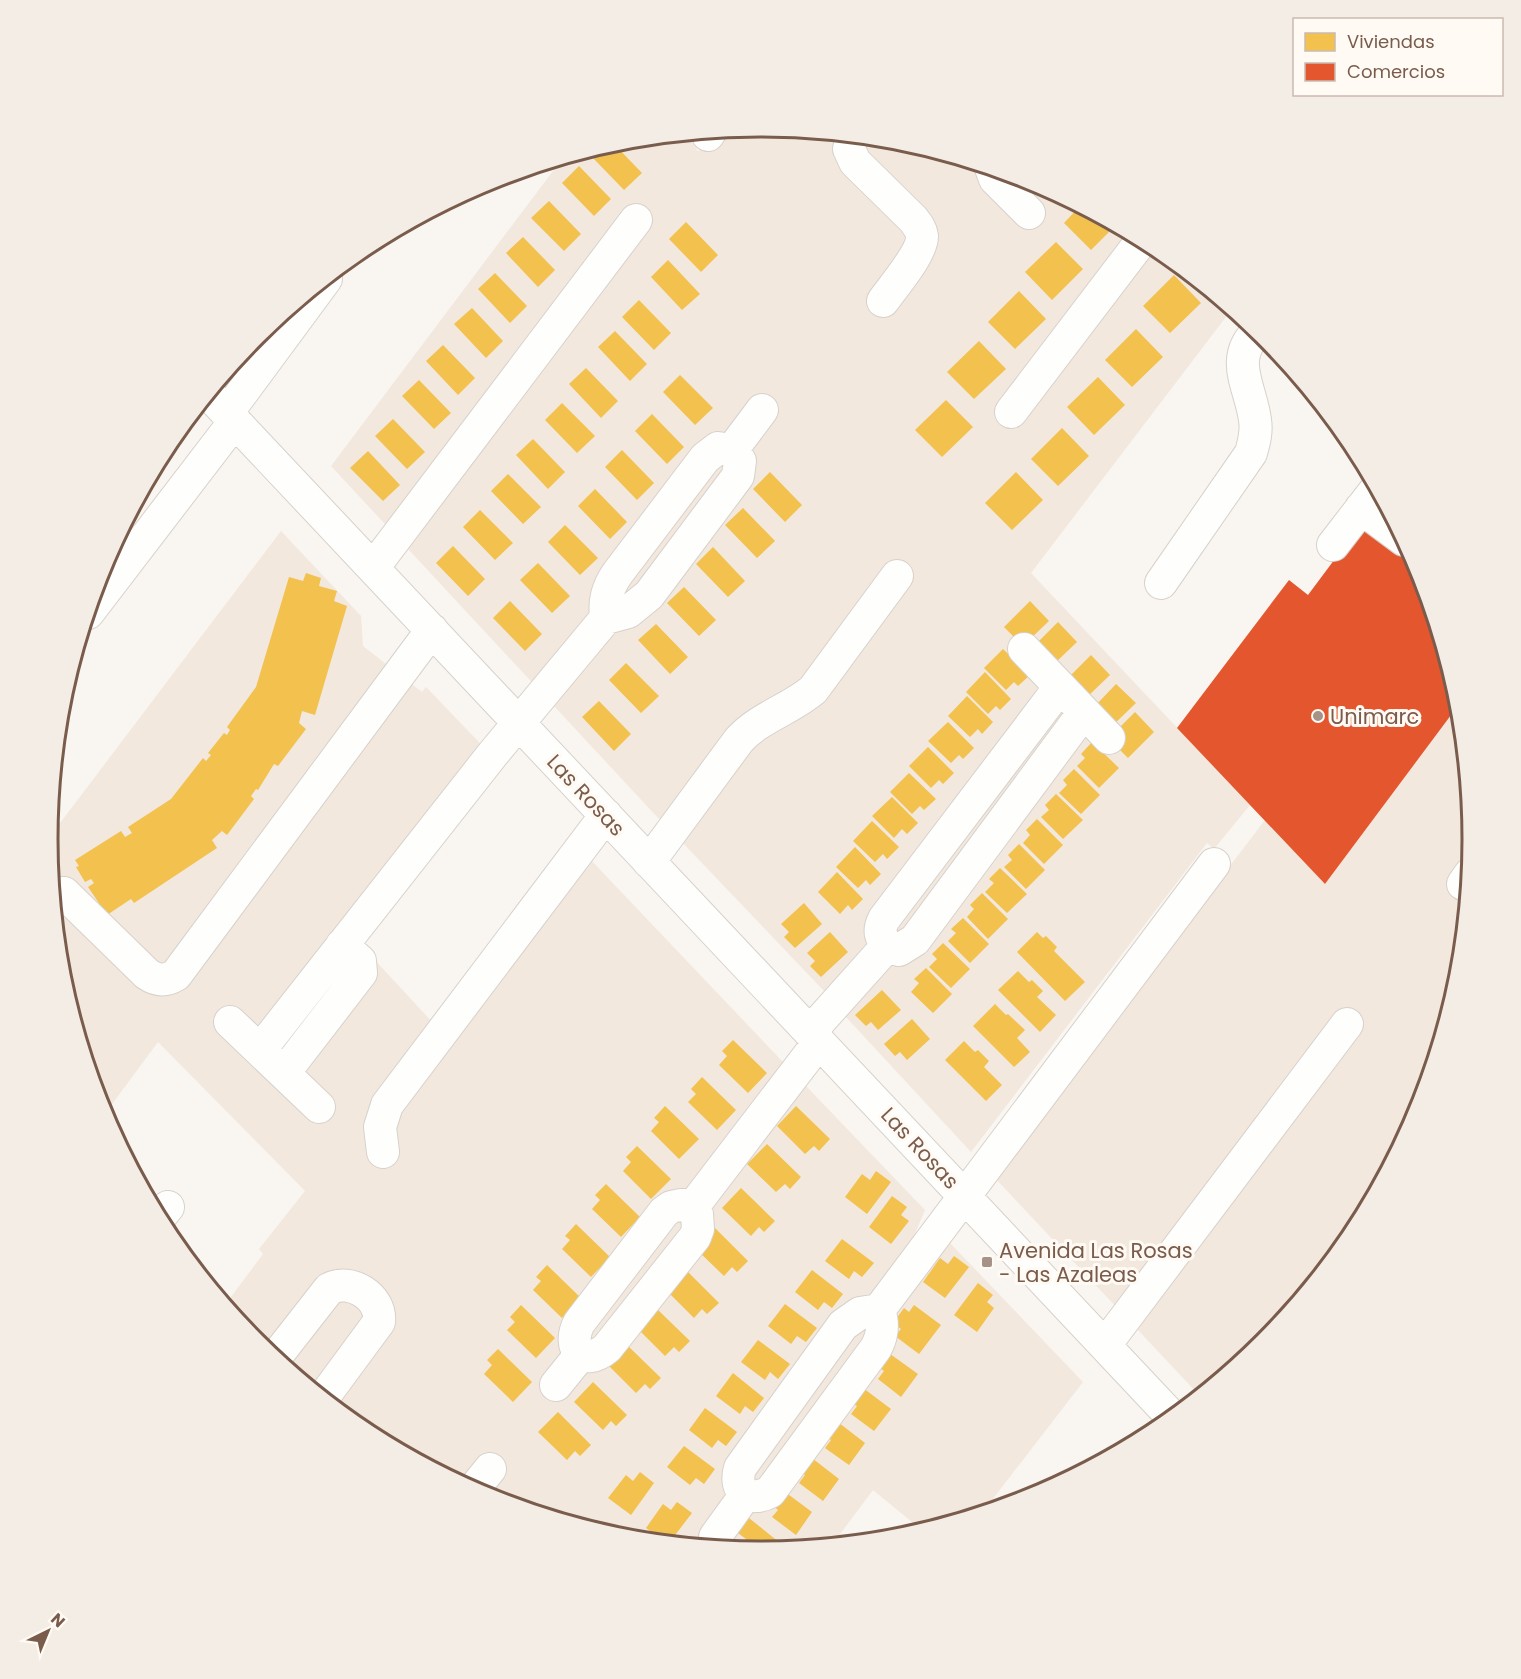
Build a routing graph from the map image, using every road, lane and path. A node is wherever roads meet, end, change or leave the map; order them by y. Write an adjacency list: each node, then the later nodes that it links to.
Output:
1 (850, 144): 6 (street)
2 (995, 178): 3 (street)
3 (1029, 213)
4 (636, 220): 15 (street)
5 (1137, 247): 11 (street)
6 (883, 301)
7 (304, 307): 9 (street)
8 (1252, 338): 17 (street)
9 (224, 409): 15 (street, Las Rosas); 18 (street)
10 (762, 410): 23 (street)
11 (1011, 412)
12 (1369, 498): 13 (street); 14 (street)
13 (1381, 513)
14 (1333, 544)
15 (373, 568): 19 (street, Las Rosas)
16 (897, 576): 26 (street)
17 (1161, 583)
18 (107, 585)
19 (432, 630): 23 (street, Las Rosas); 28 (street)
20 (1024, 649): 21 (street)
21 (1060, 687): 22 (street); 30 (street)
22 (1084, 712): 24 (street); 30 (street)
23 (519, 723): 25 (street, Las Rosas); 29 (street)
24 (1109, 738)
25 (606, 815): 26 (street, Las Rosas); 37 (street)
26 (649, 862): 33 (street, Las Rosas)
27 (1214, 864): 38 (street, Las Rosas)
28 (64, 893)
29 (342, 945): 34 (street); 35 (street)
30 (887, 946): 33 (street)
31 (230, 1022): 34 (street)
32 (1347, 1024): 39 (street)
33 (814, 1037): 38 (street, Las Rosas); 41 (street)
34 (260, 1050): 35 (street)
35 (284, 1073): 36 (street)
36 (319, 1107)
37 (383, 1152)
38 (964, 1195): 39 (street, Las Rosas); 44 (street)
39 (1105, 1345): 43 (street, Las Rosas)
40 (280, 1351): 42 (street)
41 (556, 1385)
42 (328, 1392)
43 (1167, 1411)
44 (715, 1537)

